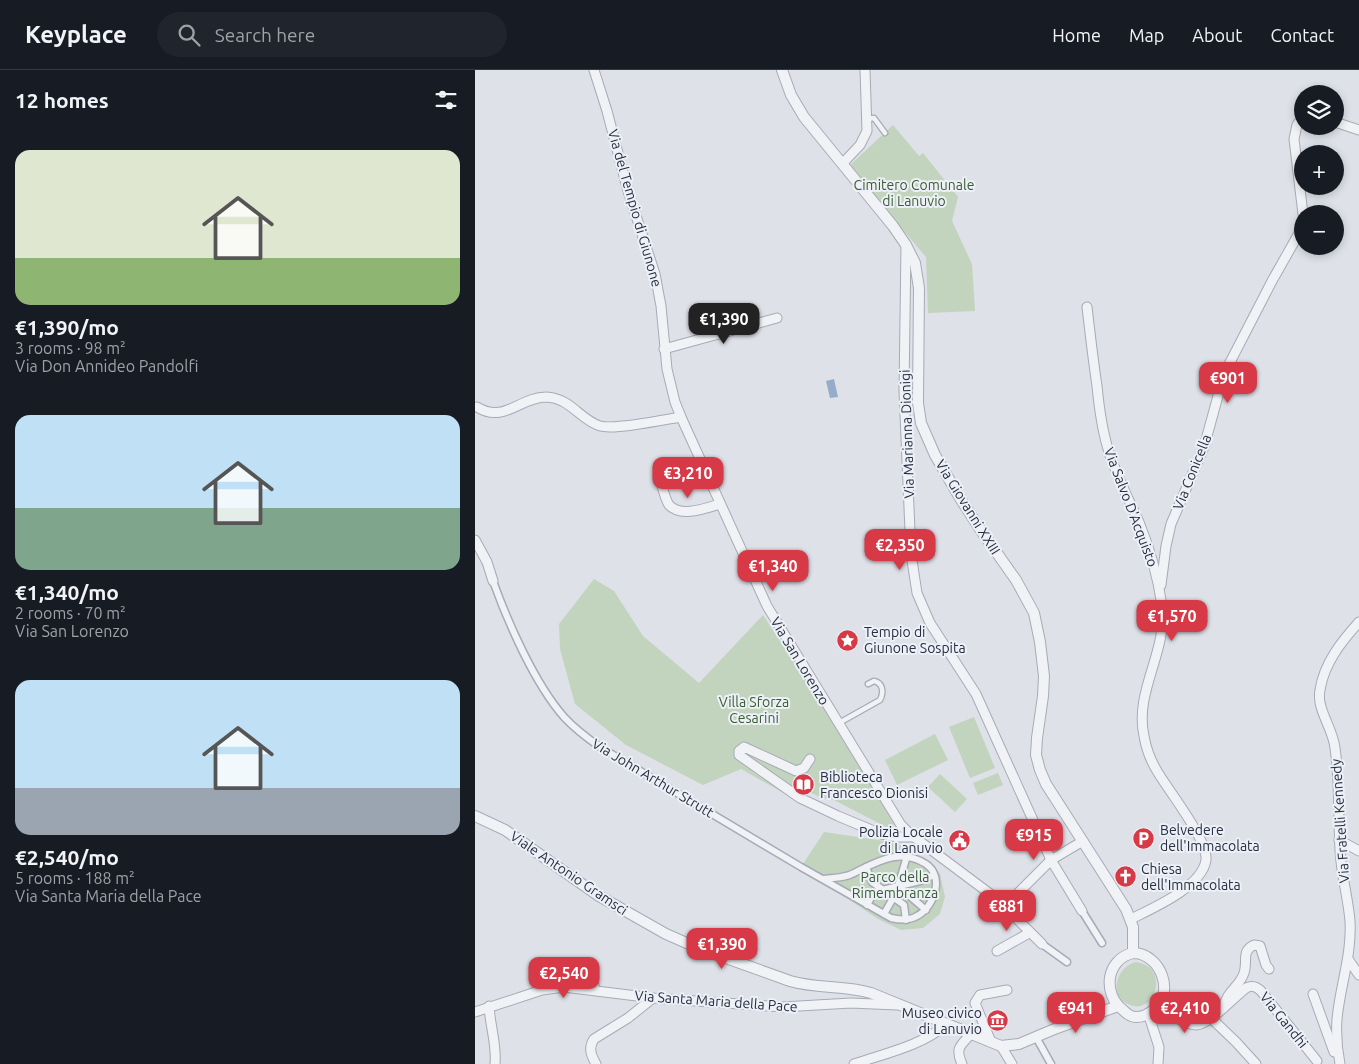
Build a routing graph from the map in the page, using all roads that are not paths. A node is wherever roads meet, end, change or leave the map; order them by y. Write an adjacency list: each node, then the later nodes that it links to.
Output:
1 (594, 70): 15 (street, Via del Tempio di Giunone)
2 (782, 70): 9 (street, Via Giovanni XXIII)
3 (865, 70): 4 (street)
4 (867, 119): 7 (lane); 9 (street)
5 (1344, 125): 6 (street)
6 (1359, 130)
7 (885, 132)
8 (1295, 135): 10 (street)
9 (843, 163): 12 (street, Via Giovanni XXIII)
10 (1302, 205)
11 (1294, 243): 22 (street, Via Conicella)
12 (907, 245): 30 (street, Via Giovanni XXIII); 33 (street, Via Marianna Dionigi)
13 (1087, 307): 22 (street, Via Salvo D'Acquisto)
14 (777, 318): 15 (street)
15 (664, 349): 17 (street, Via San Lorenzo)
16 (477, 406): 17 (street)
17 (681, 417): 19 (street, Via San Lorenzo)
18 (661, 482): 19 (street)
19 (720, 504): 25 (street, Via San Lorenzo)
20 (475, 540): 21 (street)
21 (493, 581): 36 (street, Via John Arthur Strutt)
22 (1160, 593): 45 (street, Via Salvo D'Acquisto)
23 (1359, 622): 29 (street, Via Fratelli Kennedy)
24 (868, 684): 25 (lane)
25 (838, 724): 28 (street, Via San Lorenzo)
26 (810, 759): 28 (street)
27 (475, 816): 61 (street, Viale Antonio Gramsci)
28 (914, 837): 41 (street, Via San Lorenzo)
29 (1339, 840): 31 (street); 52 (street, Via Fratelli Kennedy)
30 (1083, 841): 33 (street); 45 (street, Via Giovanni XXIII)
31 (1359, 851)
32 (907, 856): 34 (street); 35 (street); 37 (street)
33 (1051, 860): 41 (street); 43 (street, Via Marianna Dionigi)
34 (866, 867): 36 (street); 38 (street)
35 (934, 875): 37 (street); 42 (street)
36 (823, 879): 40 (street, Via John Arthur Strutt)
37 (898, 886): 38 (street); 39 (street); 42 (street)
38 (883, 890): 39 (street); 40 (street)
39 (894, 898): 44 (street); 46 (street)
40 (867, 905): 44 (street, Via John Arthur Strutt)
41 (1005, 906): 47 (street, Via San Lorenzo)
42 (926, 910): 46 (street)
43 (1081, 911): 48 (street)
44 (884, 914): 46 (street, Via John Arthur Strutt)
45 (1131, 919): 51 (street, Via Giovanni XXIII)
46 (906, 920)
47 (1029, 933): 49 (street, Via San Lorenzo); 50 (street)
48 (1102, 943)
49 (1042, 944): 53 (street)
50 (997, 951)
51 (1133, 952): 63 (street); 65 (street)
52 (1348, 960): 56 (street); 82 (street, Via Fratelli Kennedy)
53 (1067, 962)
54 (1269, 969): 64 (street, Via Gandhi)
55 (567, 970): 57 (street)
56 (1359, 975)
57 (593, 990): 60 (street, Via Santa Maria della Pace); 62 (street, Via Santa Maria della Pace)
58 (1007, 990): 72 (street)
59 (1313, 994): 82 (street, Via Gandhi)
60 (653, 998): 61 (street, Via Santa Maria della Pace); 75 (street)
61 (901, 1005): 69 (street, Viale Antonio Gramsci)
62 (489, 1006): 66 (street, Via Santa Maria della Pace); 74 (street)
63 (1118, 1006): 67 (street); 71 (street)
64 (1224, 1006): 68 (street, Via Gandhi); 73 (street, Via Gandhi)
65 (1157, 1007): 67 (street); 68 (street)
66 (475, 1012)
67 (1148, 1014): 80 (street)
68 (1211, 1018): 81 (street)
69 (947, 1024): 70 (street, Viale Antonio Gramsci); 76 (street)
70 (971, 1034): 72 (street, Viale Antonio Gramsci); 77 (street)
71 (1031, 1039): 72 (street); 79 (street)
72 (996, 1044): 78 (street)
73 (1317, 1061)
74 (495, 1064)
75 (596, 1064)
76 (854, 1064)
77 (962, 1064)
78 (1012, 1064)
79 (1051, 1064)
80 (1158, 1064)
81 (1256, 1064)
82 (1339, 1064)

